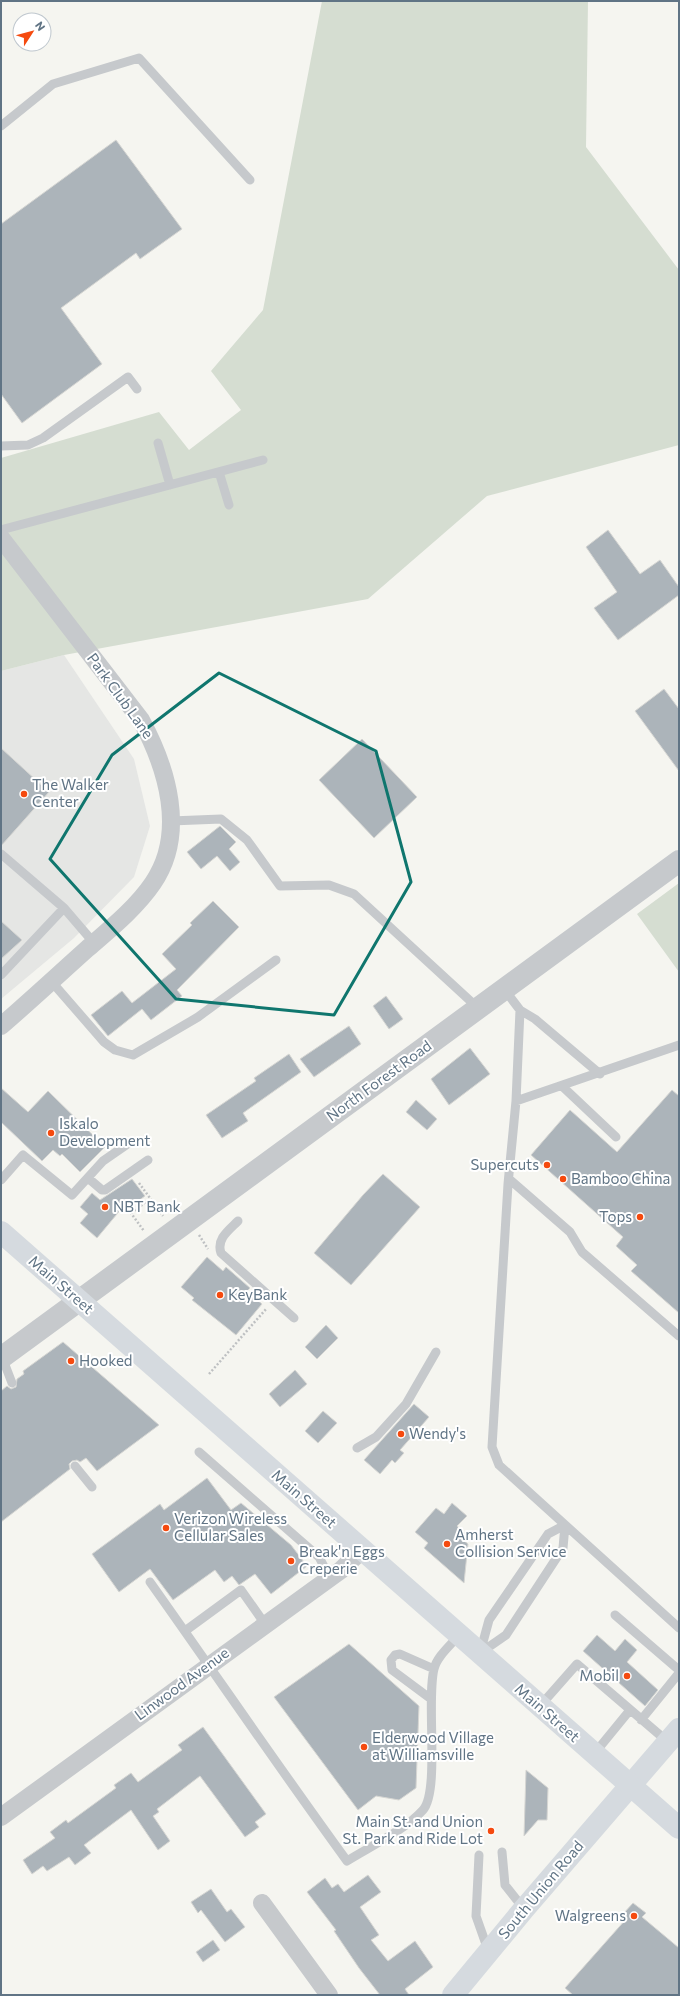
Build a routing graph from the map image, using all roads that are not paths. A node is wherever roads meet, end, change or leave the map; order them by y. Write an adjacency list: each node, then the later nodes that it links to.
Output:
1 (1, 126): 2 (lane)
2 (250, 180)
3 (136, 389): 5 (lane)
4 (158, 443): 8 (lane)
5 (1, 446)
6 (263, 460): 7 (lane)
7 (219, 472): 8 (lane); 9 (lane)
8 (170, 485): 10 (lane)
9 (229, 505)
10 (1, 530)
11 (1, 538): 12 (street, Park Club Lane)
12 (171, 821): 16 (street, Park Club Lane); 21 (lane)
13 (1, 854): 15 (lane)
14 (679, 861): 20 (street, North Forest Road)
15 (64, 908): 16 (lane); 18 (lane)
16 (94, 943): 19 (street, Park Club Lane)
17 (276, 960): 19 (lane)
18 (1, 975)
19 (51, 981): 23 (street, Park Club Lane)
20 (504, 989): 21 (street, North Forest Road); 22 (lane)
21 (478, 1008): 36 (street, North Forest Road)
22 (520, 1010): 25 (lane); 27 (lane)
23 (1, 1026)
24 (679, 1045): 25 (lane)
25 (600, 1074): 26 (lane)
26 (563, 1087): 27 (lane); 28 (lane)
27 (516, 1102): 32 (lane)
28 (616, 1137)
29 (129, 1143): 31 (lane)
30 (148, 1160): 31 (lane)
31 (88, 1178): 33 (lane)
32 (509, 1179): 38 (lane); 46 (lane)
33 (1, 1180)
34 (238, 1221): 37 (lane)
35 (1, 1232): 36 (main road, Main Street)
36 (79, 1301): 40 (street, North Forest Road); 47 (main road, Main Street)
37 (294, 1318)
38 (679, 1336)
39 (436, 1352): 42 (lane)
40 (2, 1358): 41 (lane)
41 (12, 1383)
42 (357, 1448)
43 (199, 1452): 48 (lane)
44 (75, 1466): 45 (lane)
45 (92, 1488)
46 (565, 1525): 52 (lane); 55 (lane); 55 (lane)
47 (362, 1550): 48 (street, Linwood Avenue); 54 (main road, Main Street)
48 (330, 1578): 51 (street, Linwood Avenue)
49 (150, 1582): 53 (lane)
50 (615, 1615): 58 (lane)
51 (265, 1624): 53 (lane); 56 (street, Linwood Avenue)
52 (679, 1628)
53 (185, 1631): 56 (lane)
54 (459, 1635): 55 (main road, Main Street); 57 (lane)
55 (480, 1654): 61 (main road, Main Street)
56 (209, 1664): 60 (lane); 67 (street, Linwood Avenue)
57 (434, 1668): 60 (lane); 60 (lane)
58 (679, 1670)
59 (679, 1673): 63 (lane)
60 (431, 1699)
61 (540, 1706): 62 (lane); 65 (main road, Main Street)
62 (630, 1710): 63 (lane); 65 (lane)
63 (641, 1720): 64 (lane)
64 (673, 1736): 66 (main road, South Union Road)
65 (594, 1754): 66 (main road, Main Street)
66 (630, 1785): 68 (main road, Main Street); 72 (main road, South Union Road)
67 (1, 1817)
68 (679, 1828)
69 (502, 1852): 72 (lane)
70 (479, 1855): 73 (lane)
71 (262, 1902): 74 (street)
72 (524, 1909): 73 (main road, South Union Road)
73 (489, 1952): 75 (main road, South Union Road)
74 (330, 1995)
75 (453, 1995)

